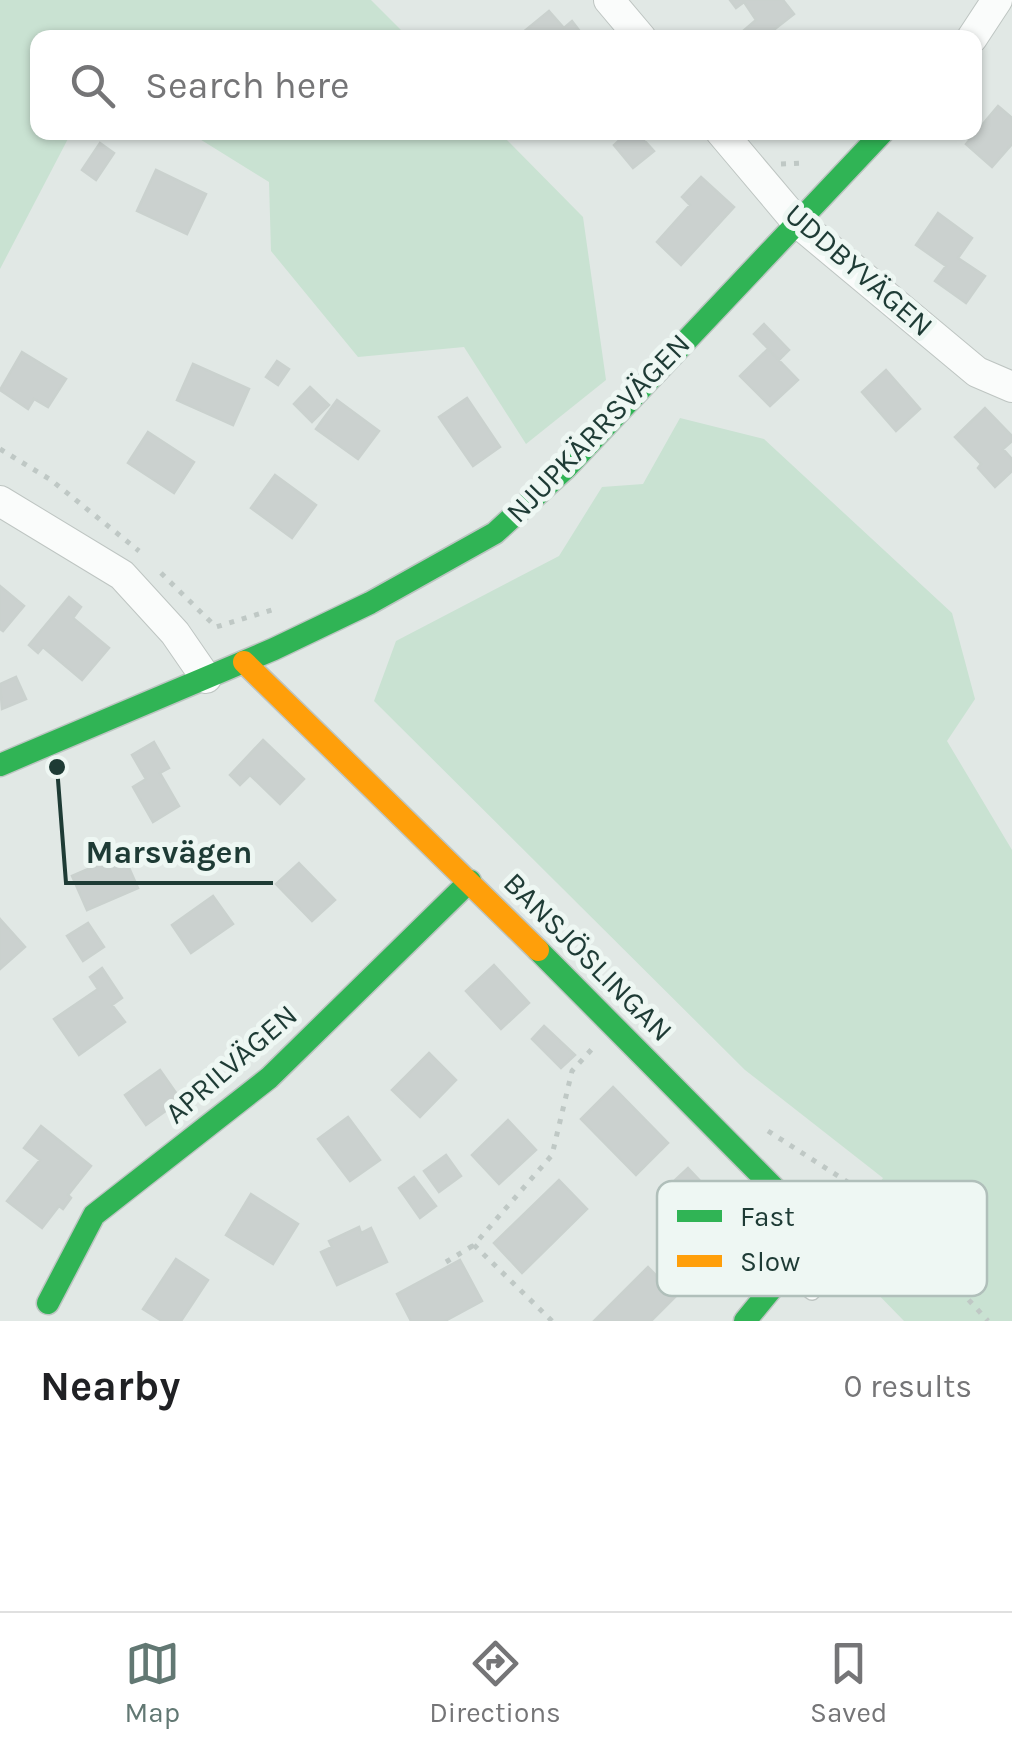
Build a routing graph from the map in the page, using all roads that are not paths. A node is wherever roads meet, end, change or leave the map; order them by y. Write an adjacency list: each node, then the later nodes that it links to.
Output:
1 (609, 0): 3 (street)
2 (996, 0): 4 (street)
3 (634, 30)
4 (977, 30)
5 (729, 140): 7 (street, UDDBYVÄGEN)
6 (875, 140): 7 (street, NJUPKÄRRSVÄGEN)
7 (796, 221): 8 (street, UDDBYVÄGEN); 10 (street, NJUPKÄRRSVÄGEN)
8 (1012, 388)
9 (0, 502): 11 (street)
10 (244, 662): 11 (street, NJUPKÄRRSVÄGEN); 13 (street, BANSJÖSLINGAN)
11 (206, 678): 12 (street, NJUPKÄRRSVÄGEN)
12 (0, 765)
13 (470, 881): 14 (street, BANSJÖSLINGAN); 16 (street, APRILVÄGEN)
14 (768, 1181)
15 (766, 1296): 17 (street)
16 (48, 1303)
17 (745, 1321)

